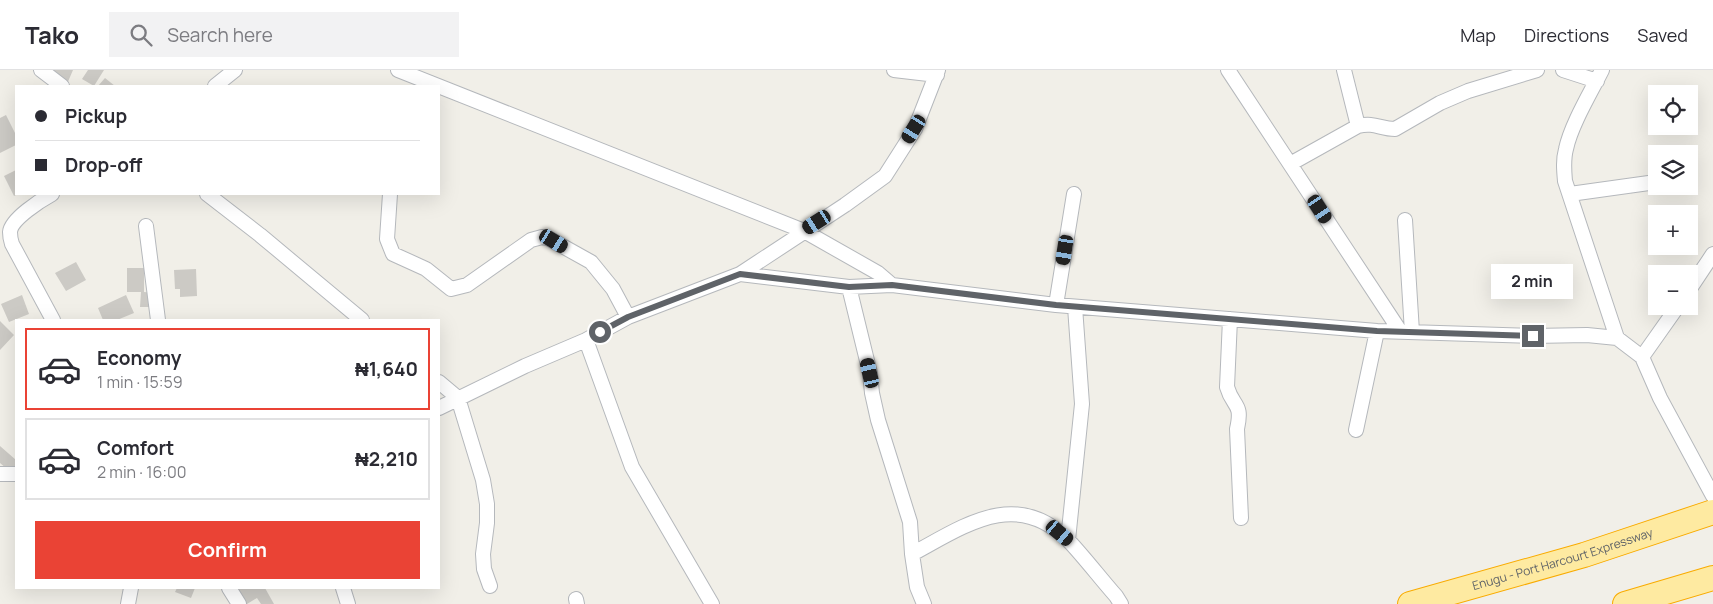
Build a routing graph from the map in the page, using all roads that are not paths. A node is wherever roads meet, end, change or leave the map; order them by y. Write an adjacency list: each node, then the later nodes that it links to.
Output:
1 (41, 70): 11 (street)
2 (235, 70): 12 (street)
3 (398, 70): 13 (street)
4 (894, 70): 9 (street)
5 (1228, 70): 16 (street)
6 (1344, 70): 15 (street)
7 (1537, 70): 15 (street)
8 (1563, 70): 10 (street)
9 (937, 73): 25 (street)
10 (1600, 76): 19 (street)
11 (61, 85)
12 (216, 85)
13 (436, 85)
14 (440, 87): 25 (street)
15 (1358, 126): 16 (street)
16 (1290, 164): 41 (street)
17 (1648, 183): 19 (street)
18 (1074, 194): 32 (street)
19 (1570, 194): 42 (street)
20 (51, 195): 26 (street)
21 (208, 195): 38 (street)
22 (390, 195): 35 (street)
23 (1405, 220): 41 (street)
24 (146, 226): 37 (street)
25 (804, 231): 28 (street); 30 (street)
26 (5, 233): 36 (street)
27 (1713, 254): 29 (street)
28 (740, 274): 31 (street); 35 (street)
29 (1698, 276)
30 (892, 285): 31 (street); 32 (street)
31 (849, 287): 55 (street)
32 (1056, 305): 33 (street)
33 (1075, 307): 39 (street); 54 (street)
34 (1672, 315): 44 (street)
35 (628, 317): 43 (street)
36 (52, 319)
37 (158, 319)
38 (361, 319)
39 (1230, 320): 40 (street); 53 (street)
40 (1377, 331): 41 (street); 48 (street)
41 (1406, 331): 42 (street)
42 (1617, 338): 44 (street)
43 (586, 340): 46 (street); 64 (street)
44 (1642, 357): 51 (street)
45 (440, 383): 46 (street)
46 (458, 398): 47 (street); 57 (street)
47 (440, 407)
48 (1356, 430)
49 (0, 474): 50 (street)
50 (15, 474)
51 (1713, 496)
52 (1713, 512): 67 (highway, Enugu - Port Harcourt Expressway)
53 (1241, 518)
54 (1068, 540): 55 (street); 66 (street)
55 (912, 554): 65 (street)
56 (1713, 578): 68 (highway)
57 (490, 586)
58 (131, 589): 61 (street)
59 (230, 589): 62 (street)
60 (343, 589): 63 (street)
61 (128, 604)
62 (239, 604)
63 (348, 604)
64 (712, 604)
65 (924, 604)
66 (1121, 604)
67 (1410, 604)
68 (1625, 604)

